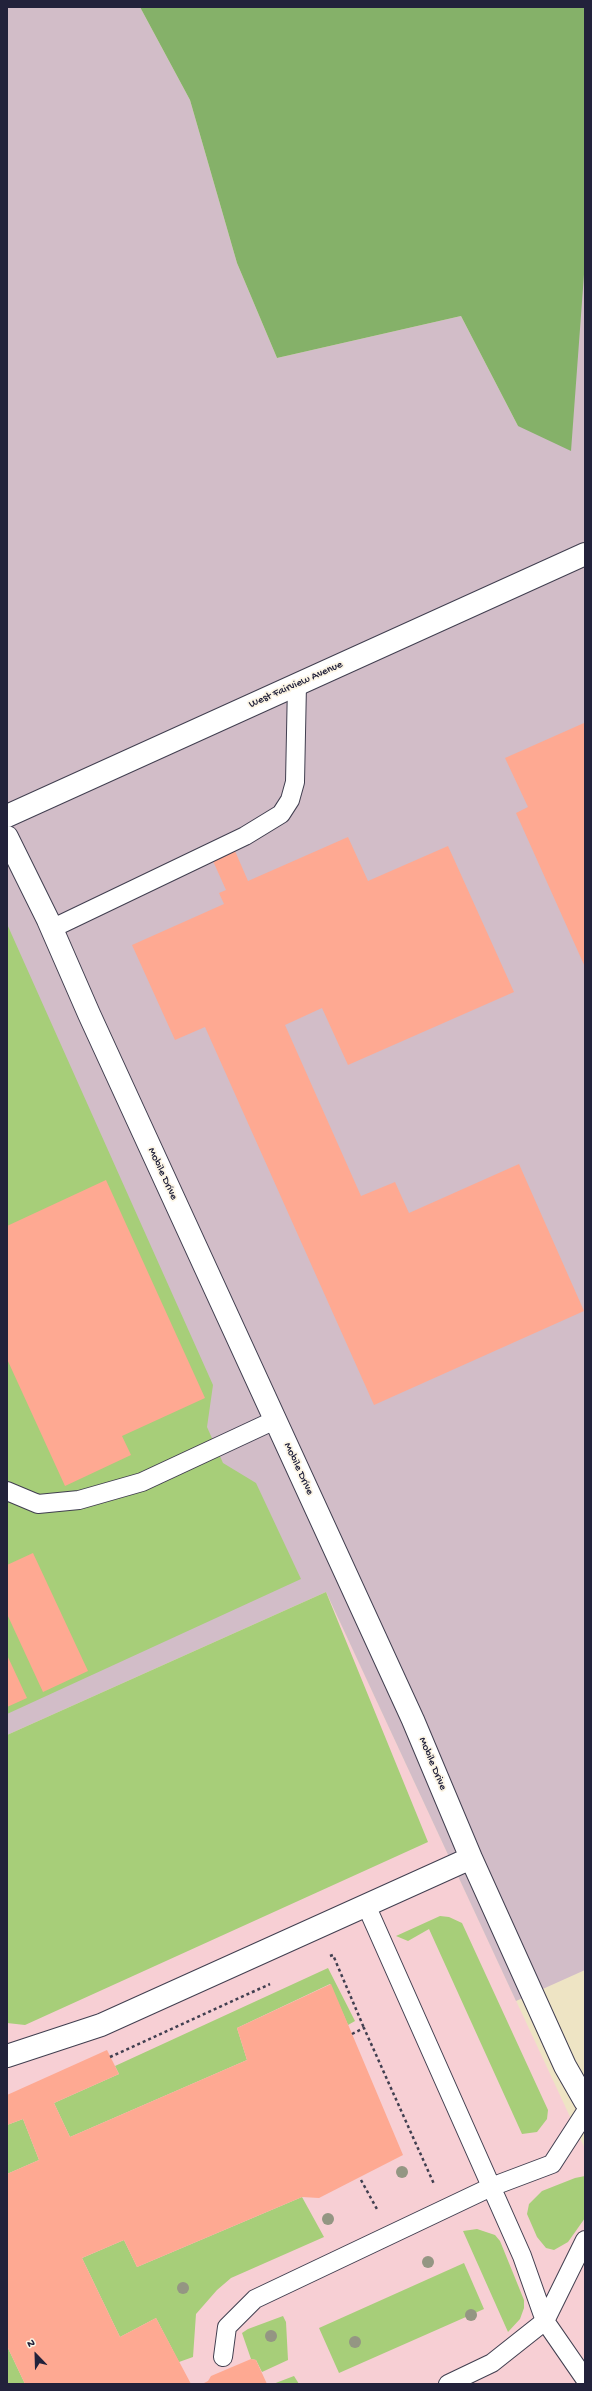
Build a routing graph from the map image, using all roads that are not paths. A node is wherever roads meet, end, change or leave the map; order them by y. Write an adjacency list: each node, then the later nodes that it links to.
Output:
1 (585, 554): 2 (street, West Fairview Avenue)
2 (297, 684): 3 (street, West Fairview Avenue); 5 (lane)
3 (7, 816)
4 (7, 837): 5 (street, Mobile Drive)
5 (51, 929): 6 (street, Mobile Drive)
6 (275, 1420): 7 (lane); 8 (street, Mobile Drive)
7 (7, 1491)
8 (471, 1858): 9 (street); 11 (street, Mobile Drive)
9 (366, 1905): 10 (street); 13 (lane)
10 (7, 2056)
11 (585, 2101)
12 (585, 2113): 13 (lane)
13 (491, 2186): 15 (lane); 16 (lane)
14 (585, 2240): 15 (lane)
15 (545, 2321): 17 (lane); 18 (lane)
16 (223, 2357)
17 (585, 2379)
18 (448, 2384)

